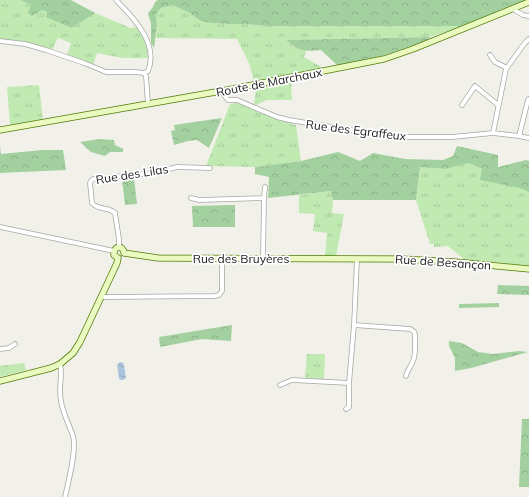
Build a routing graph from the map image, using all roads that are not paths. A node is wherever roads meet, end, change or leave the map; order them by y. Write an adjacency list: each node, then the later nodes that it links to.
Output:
1 (116, 0): 9 (street)
2 (529, 2): 3 (street, Route de Marchaux)
3 (513, 9): 4 (street); 10 (street, Route de Marchaux)
4 (529, 16)
5 (529, 39): 8 (street)
6 (0, 41): 9 (street)
7 (490, 55): 8 (street)
8 (506, 68): 16 (street)
9 (144, 73): 14 (street)
10 (227, 90): 11 (street, Route de Marchaux); 13 (street)
11 (221, 91): 13 (street); 14 (street, Route de Marchaux)
12 (529, 99): 19 (street)
13 (230, 100): 18 (street, Rue des Egraffeux)
14 (148, 104): 17 (street, Route de Marchaux)
15 (462, 106): 16 (street)
16 (498, 106): 18 (street)
17 (0, 130)
18 (492, 133): 19 (street, Rue des Egraffeux)
19 (519, 136): 20 (street, Rue des Egraffeux)
20 (529, 138)
21 (210, 168): 26 (street, Rue des Lilas)
22 (266, 186): 24 (street)
23 (191, 198): 24 (street)
24 (264, 198): 31 (street)
25 (0, 227): 27 (street)
26 (119, 247): 27 (street); 28 (street)
27 (114, 251): 29 (street)
28 (124, 254): 29 (street); 30 (street, Rue des Bruyères)
29 (118, 258): 34 (street)
30 (222, 258): 31 (street, Rue des Bruyères); 34 (street)
31 (263, 258): 32 (street, Rue des Bruyères)
32 (357, 259): 33 (street, Rue de Besançon); 35 (street)
33 (529, 269)
34 (101, 296): 38 (street)
35 (354, 325): 39 (street); 41 (street)
36 (15, 344): 37 (street)
37 (0, 349)
38 (60, 364): 40 (street); 44 (street)
39 (406, 376)
40 (0, 381)
41 (347, 383): 42 (street); 43 (street)
42 (280, 385)
43 (346, 408)
44 (65, 497)

